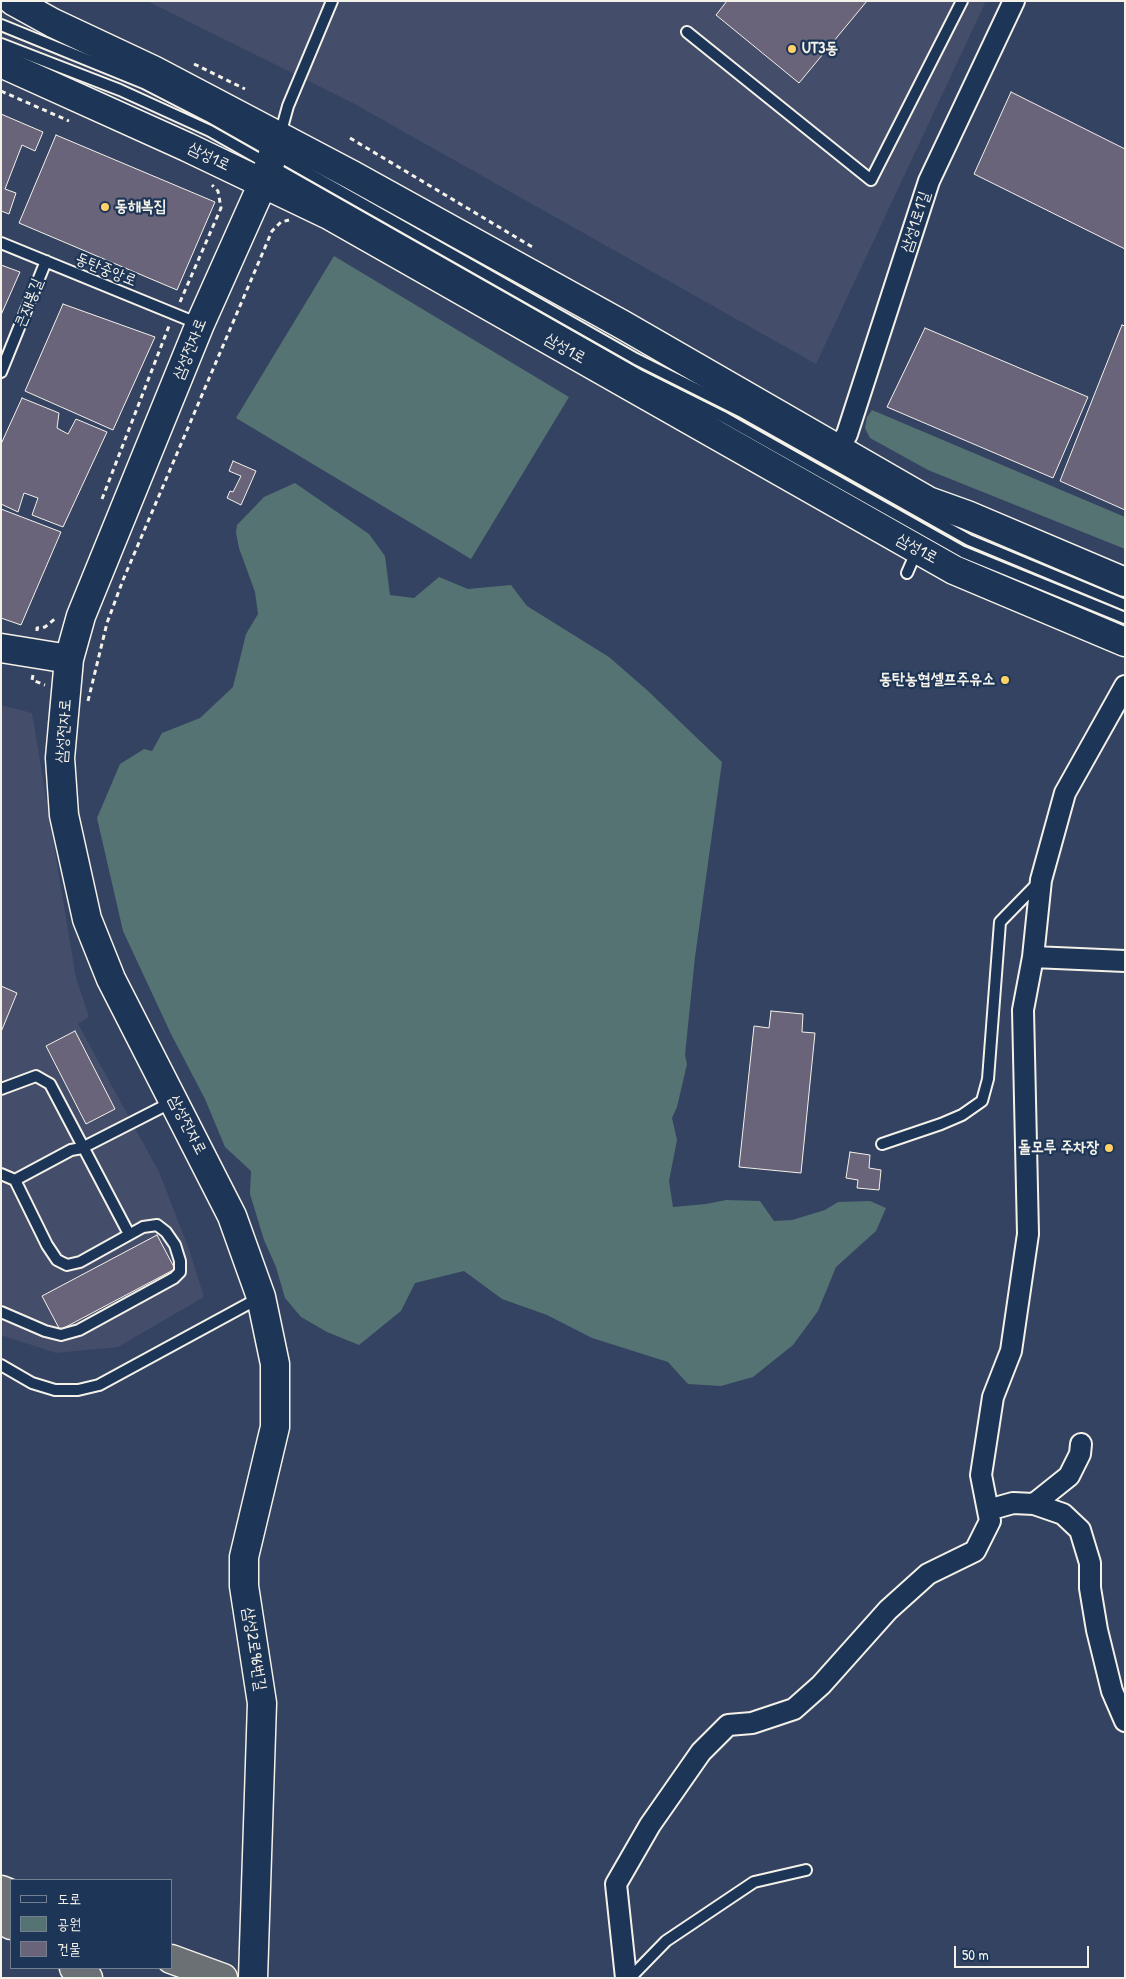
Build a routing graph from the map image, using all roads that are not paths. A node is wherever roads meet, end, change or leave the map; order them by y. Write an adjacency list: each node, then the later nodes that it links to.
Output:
1 (13, 1): 9 (street, 삼성1로)
2 (332, 1): 9 (lane)
3 (962, 1): 6 (lane)
4 (1014, 1): 14 (street, 삼성1로1길)
5 (1, 25): 9 (lane)
6 (687, 32)
7 (1, 44): 9 (lane)
8 (1, 63): 9 (street, 삼성1로)
9 (271, 159): 12 (street, 삼성전자로); 14 (street, 삼성1로); 16 (lane); 17 (lane); 18 (street, 삼성1로)
10 (1, 243): 11 (lane, 동탄중앙로)
11 (46, 261): 12 (lane, 동탄중앙로); 13 (lane, 큰재봉길)
12 (200, 324): 20 (street, 삼성전자로)
13 (1, 372)
14 (838, 450): 15 (street, 삼성1로)
15 (1125, 582)
16 (1125, 605)
17 (1125, 618)
18 (1125, 642)
19 (1, 648): 20 (street)
20 (69, 660): 26 (street, 삼성전자로)
21 (1125, 686): 22 (street)
22 (1041, 880): 23 (street); 27 (lane)
23 (1033, 957): 24 (street); 38 (street)
24 (1125, 961)
25 (1, 1089): 28 (lane)
26 (174, 1101): 28 (lane); 32 (street, 삼성전자로)
27 (882, 1144)
28 (82, 1148): 30 (lane); 31 (lane)
29 (1, 1174): 30 (lane)
30 (15, 1180): 31 (lane)
31 (129, 1234): 33 (lane)
32 (261, 1297): 34 (street, 삼성전자로); 35 (lane)
33 (1, 1312)
34 (266, 1325): 47 (street, 삼성2로96번길)
35 (1, 1365)
36 (1081, 1444): 37 (street)
37 (1034, 1504): 38 (street); 39 (street)
38 (988, 1510): 48 (street)
39 (1125, 1721)
40 (806, 1870): 49 (lane)
41 (172, 1959): 44 (highway)
42 (75, 1969): 45 (highway)
43 (95, 1969): 46 (highway)
44 (214, 1976)
45 (88, 1978)
46 (107, 1978)
47 (253, 1978)
48 (626, 1978)
49 (630, 1978)

